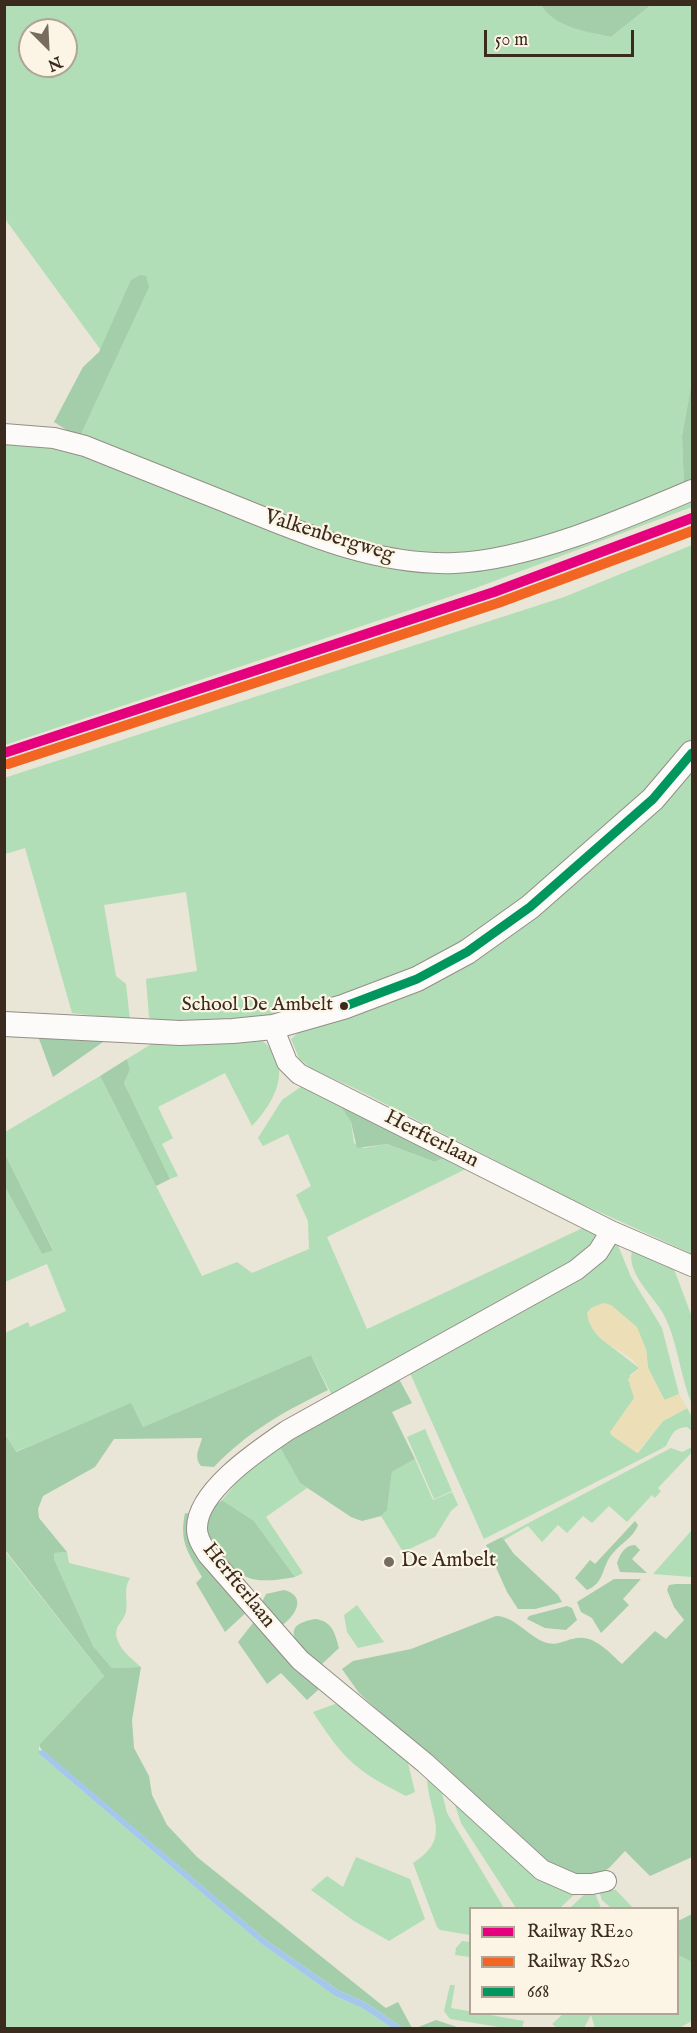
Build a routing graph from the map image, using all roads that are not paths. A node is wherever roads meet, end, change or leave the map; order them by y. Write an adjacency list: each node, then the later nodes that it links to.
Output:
1 (4, 434): 2 (street, Valkenbergweg)
2 (693, 490)
3 (693, 753): 5 (street)
4 (4, 1024): 5 (street)
5 (273, 1027): 6 (street, Herfterlaan)
6 (611, 1231): 7 (street, Herfterlaan); 8 (street, Herfterlaan)
7 (693, 1266)
8 (606, 1881)

